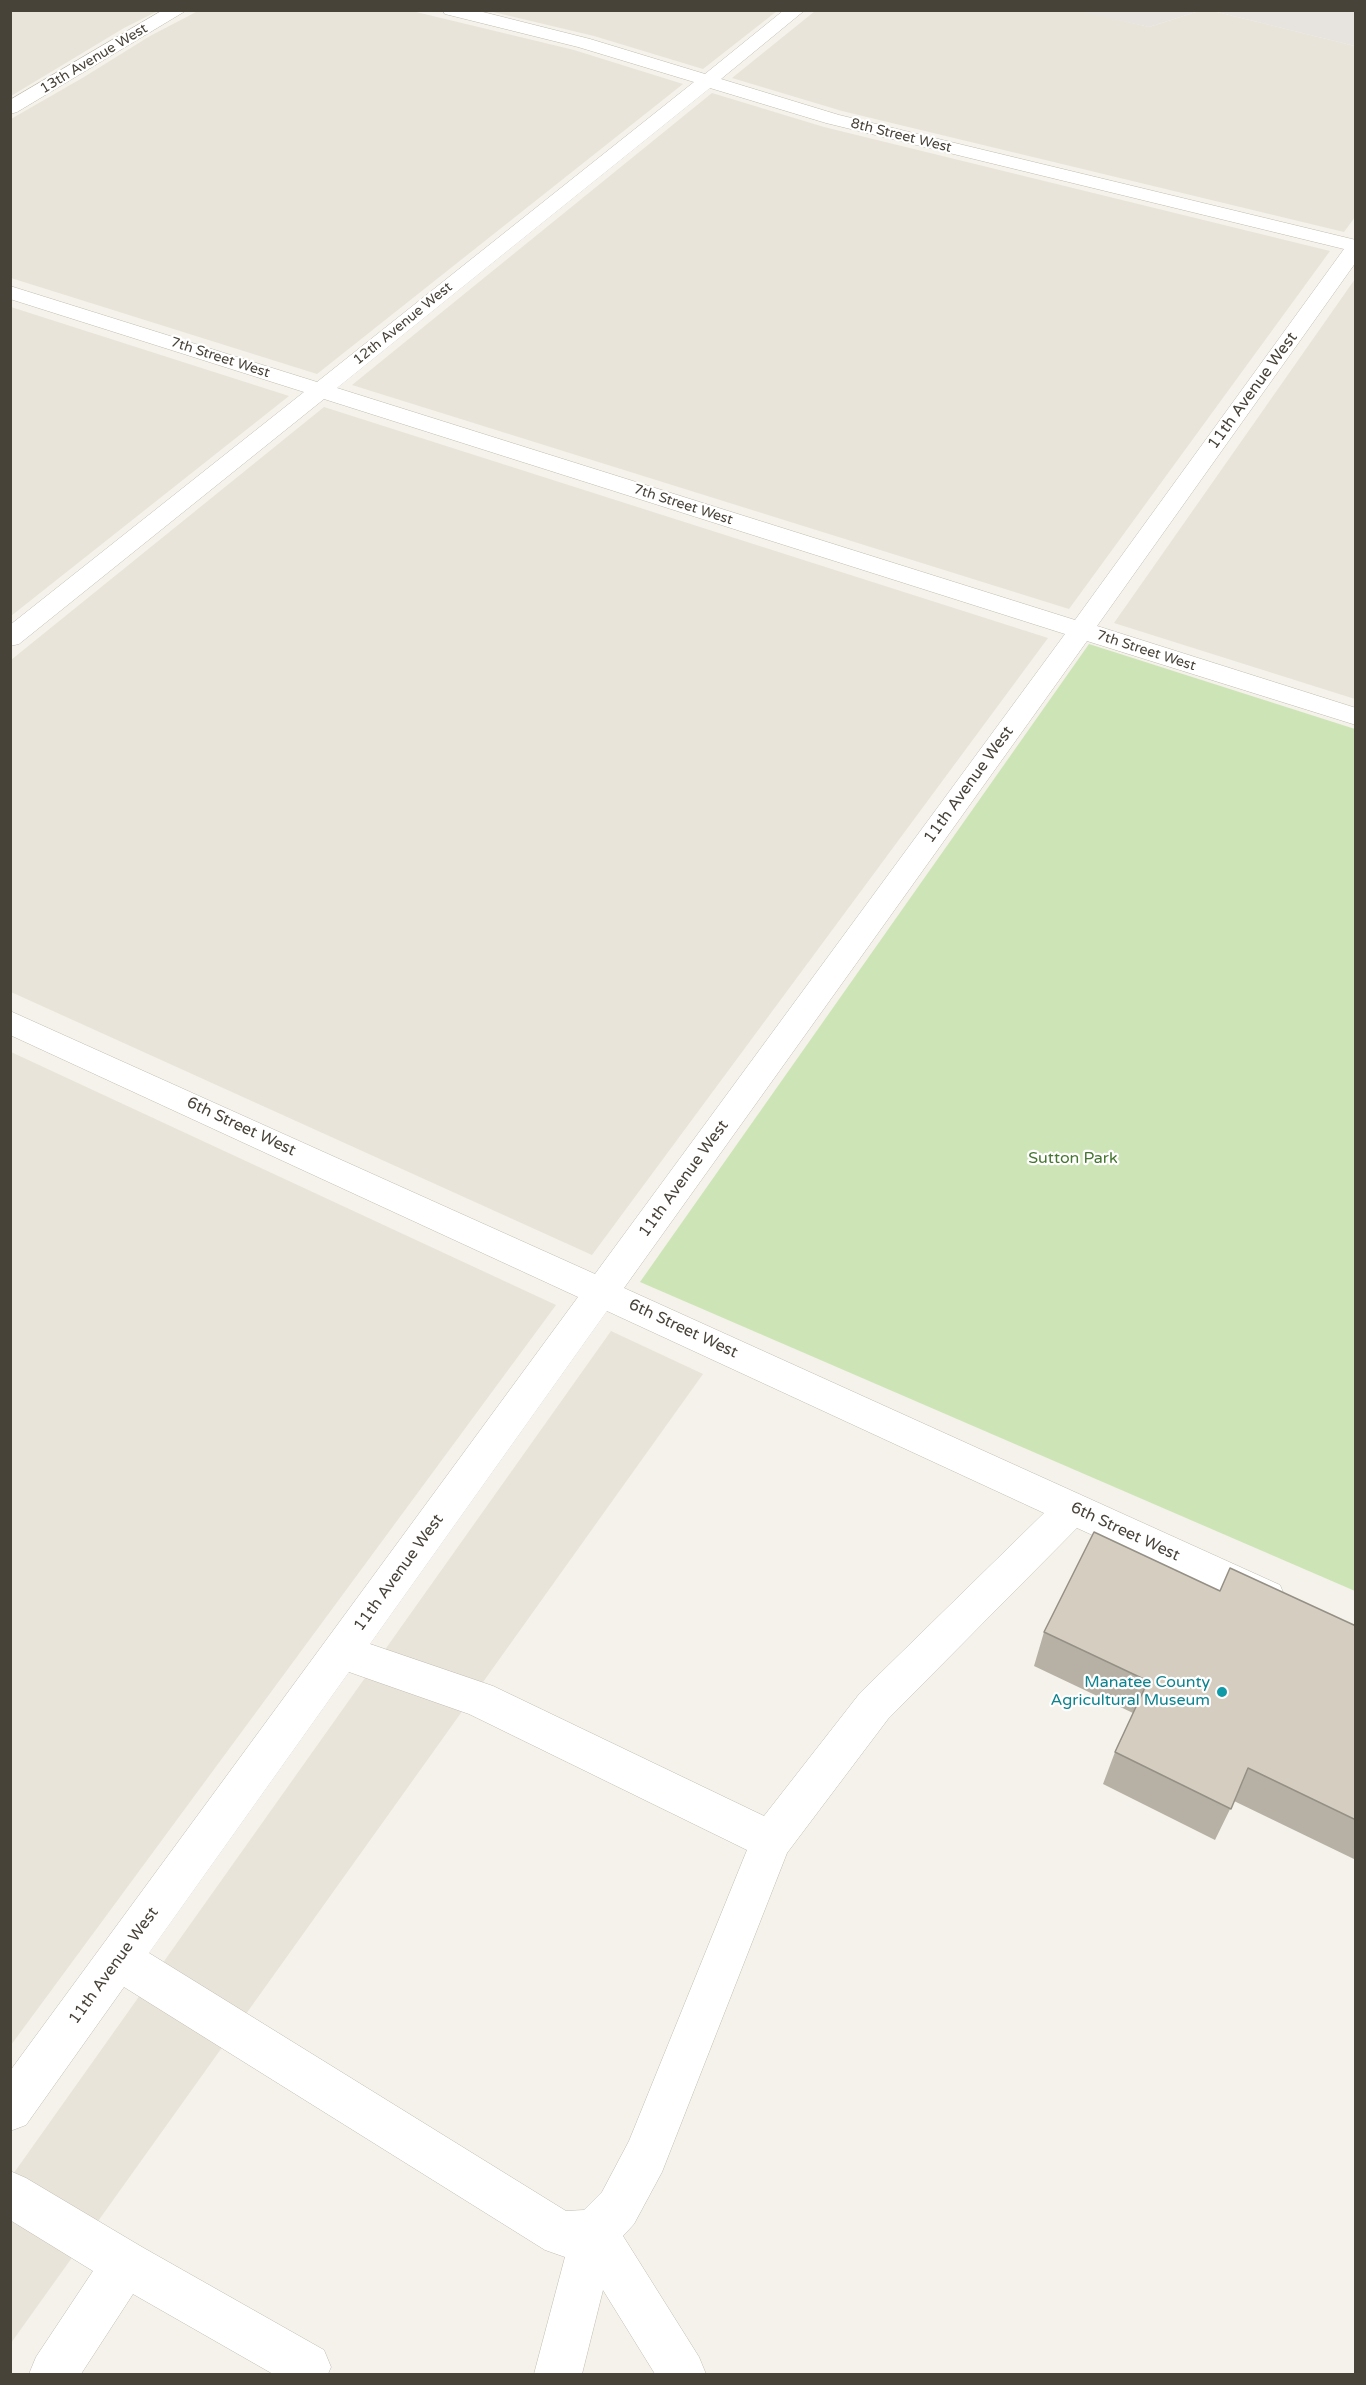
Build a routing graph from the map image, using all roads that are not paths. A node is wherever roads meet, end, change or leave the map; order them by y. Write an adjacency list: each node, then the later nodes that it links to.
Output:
1 (178, 10): 5 (street, 13th Avenue West)
2 (451, 10): 4 (street, 8th Street West)
3 (796, 10): 4 (street, 12th Avenue West)
4 (708, 81): 6 (street, 8th Street West); 8 (street, 12th Avenue West)
5 (10, 108)
6 (1356, 247): 9 (street, 11th Avenue West)
7 (10, 292): 8 (street, 7th Street West)
8 (320, 390): 9 (street, 7th Street West); 10 (street, 12th Avenue West)
9 (1081, 630): 11 (street, 7th Street West); 13 (street, 11th Avenue West)
10 (10, 638)
11 (1356, 717)
12 (10, 1022): 13 (street, 6th Street West)
13 (602, 1292): 14 (street, 6th Street West); 16 (street, 11th Avenue West)
14 (1072, 1508): 15 (street, 6th Street West); 17 (street)
15 (1290, 1608)
16 (342, 1652): 17 (street); 18 (street, 11th Avenue West)
17 (771, 1841): 21 (street)
18 (119, 1959): 19 (street, 11th Avenue West); 21 (street)
19 (10, 2109)
20 (10, 2194): 22 (street)
21 (594, 2233): 25 (street); 26 (street)
22 (125, 2264): 23 (street); 24 (street)
23 (309, 2372)
24 (53, 2374)
25 (558, 2374)
26 (682, 2374)

